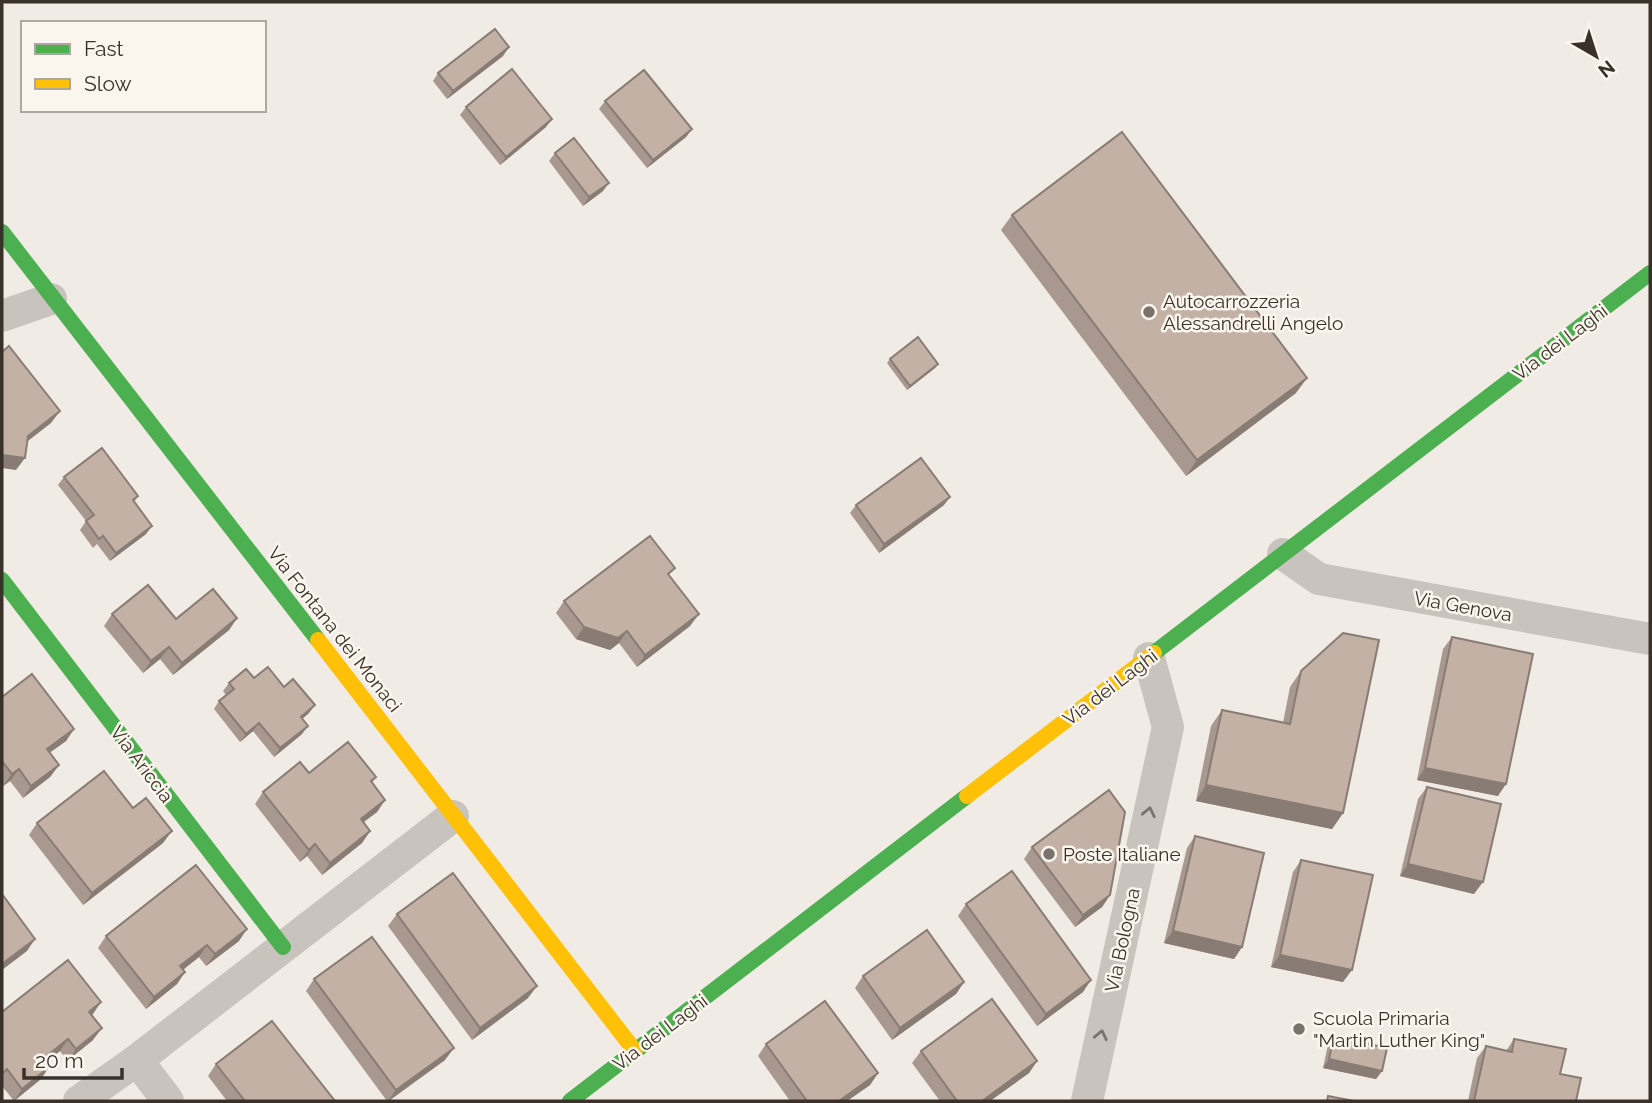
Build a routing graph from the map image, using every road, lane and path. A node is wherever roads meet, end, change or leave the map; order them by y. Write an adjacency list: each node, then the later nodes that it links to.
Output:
1 (2, 232): 3 (street, Via Fontana dei Monaci)
2 (1650, 273): 5 (street, Via dei Laghi)
3 (51, 299): 4 (street); 9 (street, Via Fontana dei Monaci)
4 (2, 316)
5 (1283, 554): 7 (street, Via Genova); 8 (street, Via dei Laghi)
6 (2, 580): 10 (street, Via Ariccia)
7 (1650, 639)
8 (1149, 658): 11 (street, Via dei Laghi); 16 (street, Via Bologna, one-way to 8)
9 (453, 816): 10 (street); 11 (street, Via Fontana dei Monaci)
10 (283, 947): 12 (street)
11 (635, 1051): 15 (street, Via dei Laghi)
12 (137, 1060): 13 (street); 14 (street)
13 (79, 1101)
14 (169, 1101)
15 (570, 1101)
16 (1087, 1101)

